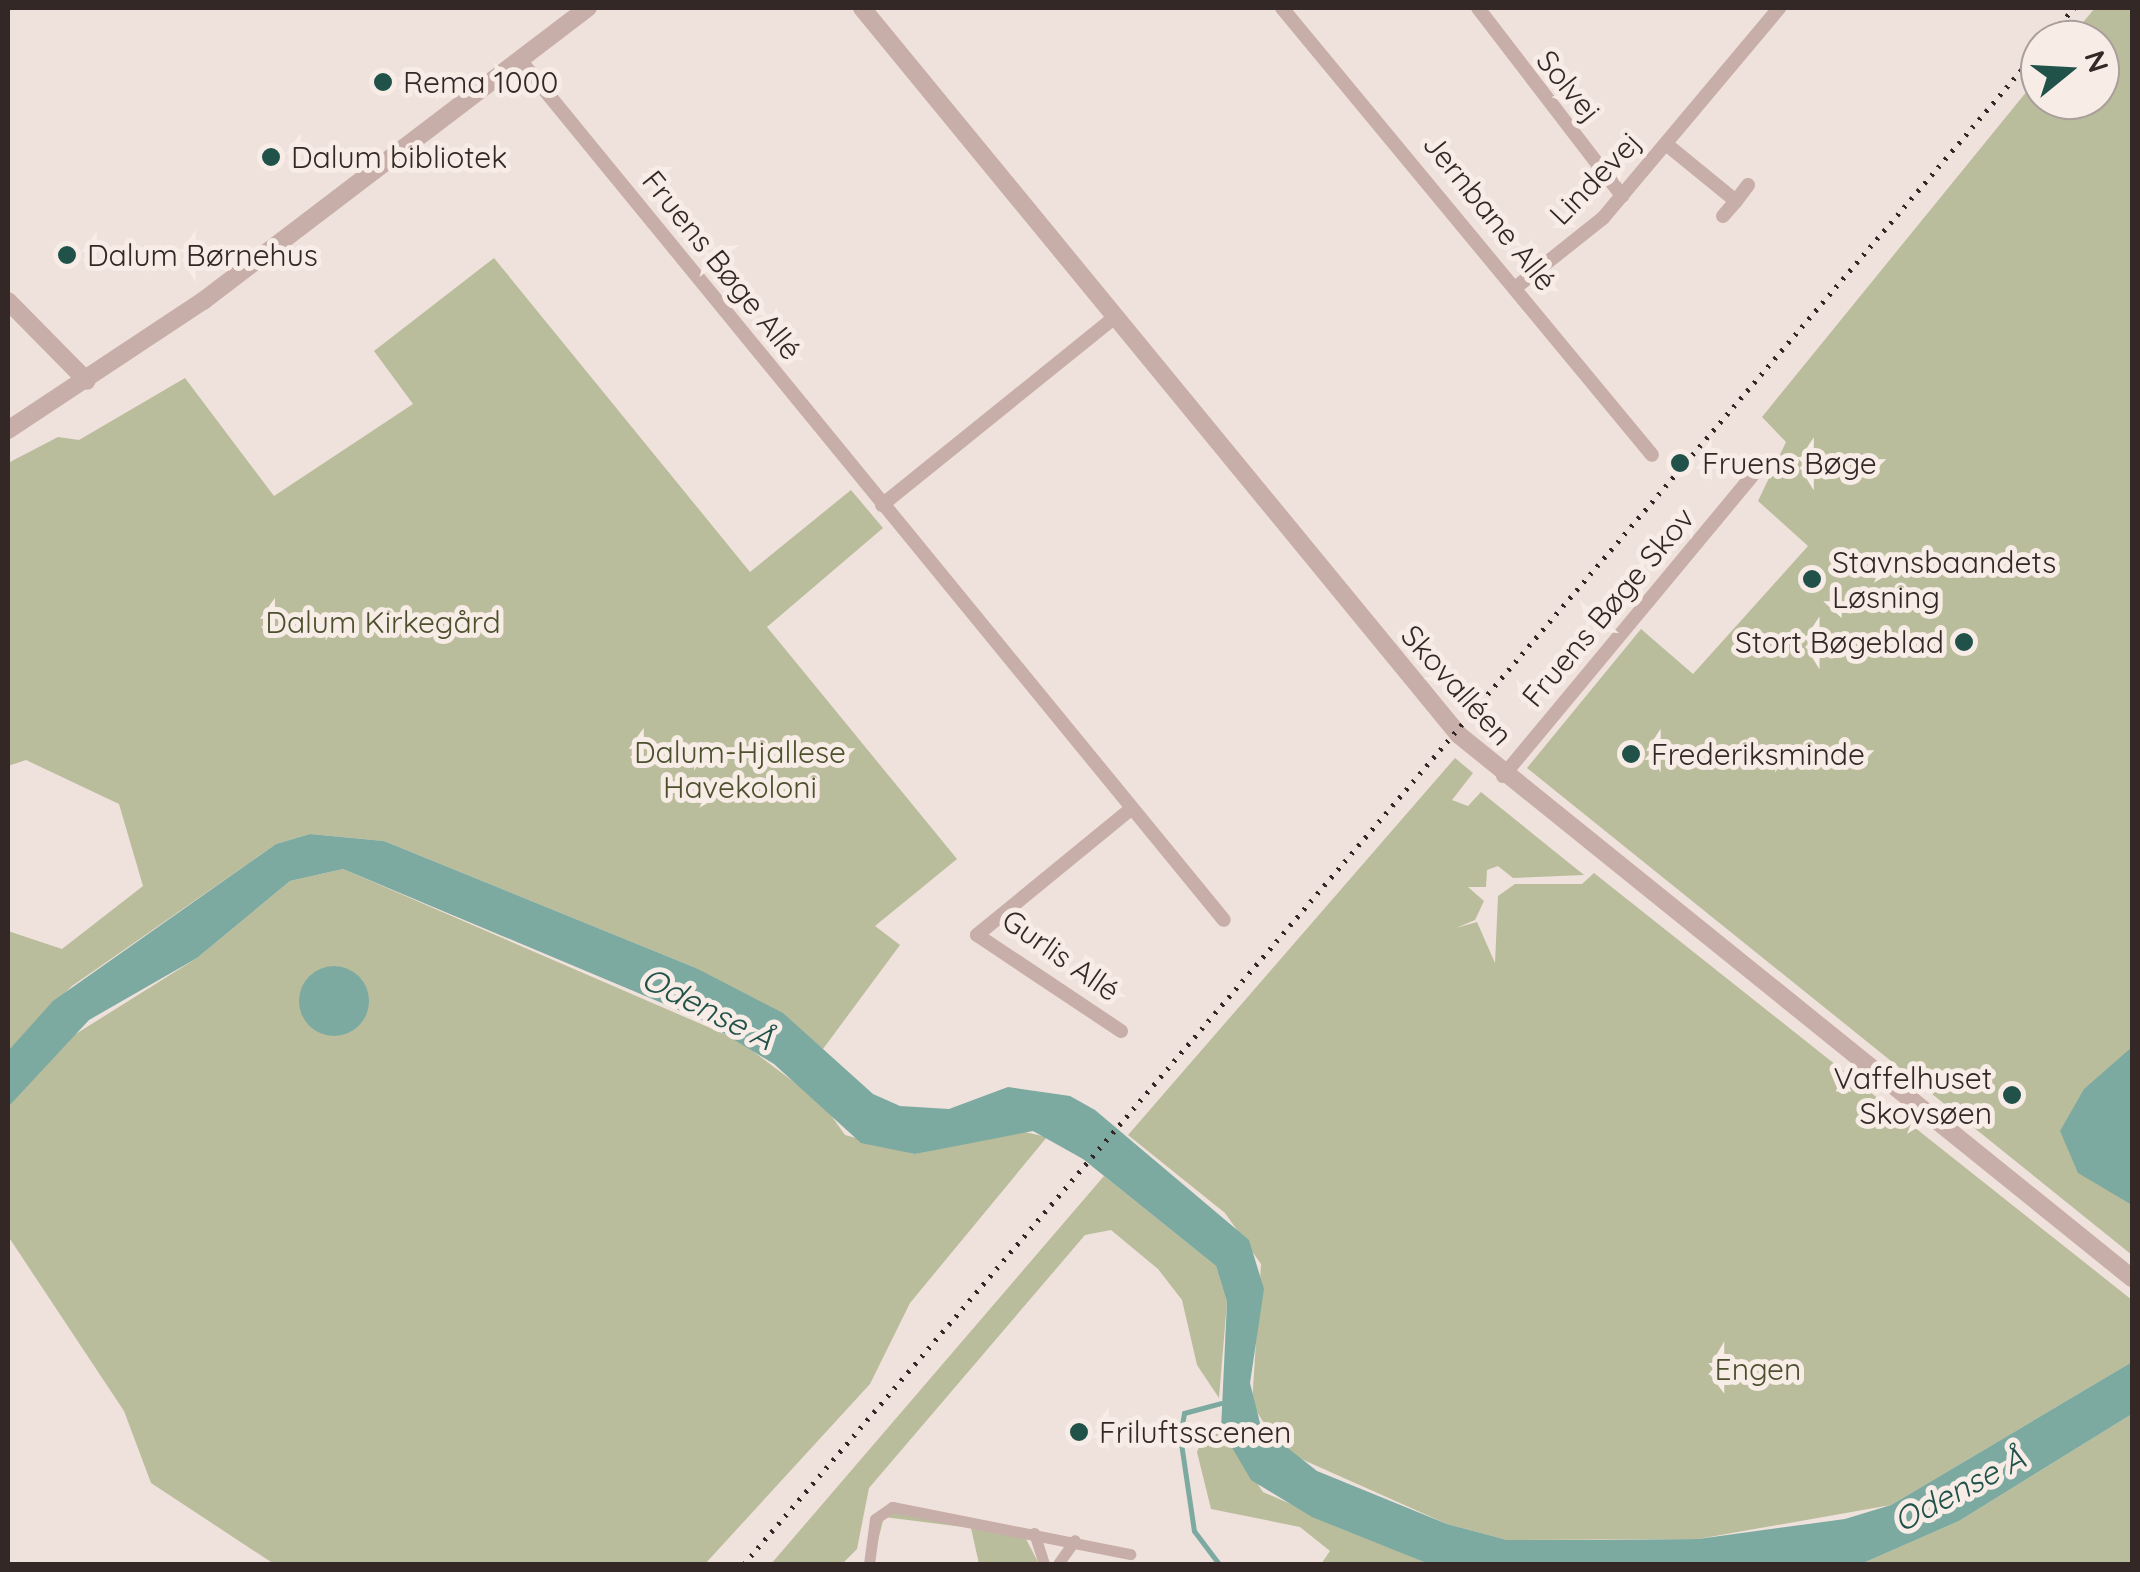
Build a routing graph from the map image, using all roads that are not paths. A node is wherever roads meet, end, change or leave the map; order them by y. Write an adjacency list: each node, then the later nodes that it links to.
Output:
1 (588, 8): 6 (street)
2 (862, 8): 14 (street, Skovalléen)
3 (1282, 8): 12 (street, Jernbane Allé)
4 (1478, 8): 9 (street, Solvej)
5 (1778, 8): 7 (street, Lindevej)
6 (520, 60): 15 (street); 19 (street, Fruens Bøge Allé)
7 (1666, 144): 9 (street, Lindevej); 10 (street, Lindevej)
8 (1748, 185): 10 (street)
9 (1622, 196): 12 (street, Lindevej)
10 (1736, 200): 11 (street)
11 (1723, 216)
12 (1516, 288): 17 (street, Jernbane Allé)
13 (8, 301): 15 (street)
14 (1115, 316): 19 (street); 20 (street, Skovalléen)
15 (87, 381): 16 (street)
16 (8, 430)
17 (1652, 455)
18 (1755, 472): 20 (street, Fruens Bøge Skov)
19 (882, 505): 21 (street, Fruens Bøge Allé)
20 (1503, 776): 24 (street, Skovalléen)
21 (1131, 810): 22 (street, Fruens Bøge Allé); 23 (street, Gurlis Allé)
22 (1224, 920)
23 (1121, 1031)
24 (2132, 1278)
25 (1034, 1533): 26 (street); 28 (street); 29 (street)
26 (1075, 1540): 27 (street); 30 (street)
27 (1130, 1554)
28 (869, 1564)
29 (1044, 1564)
30 (1058, 1564)

